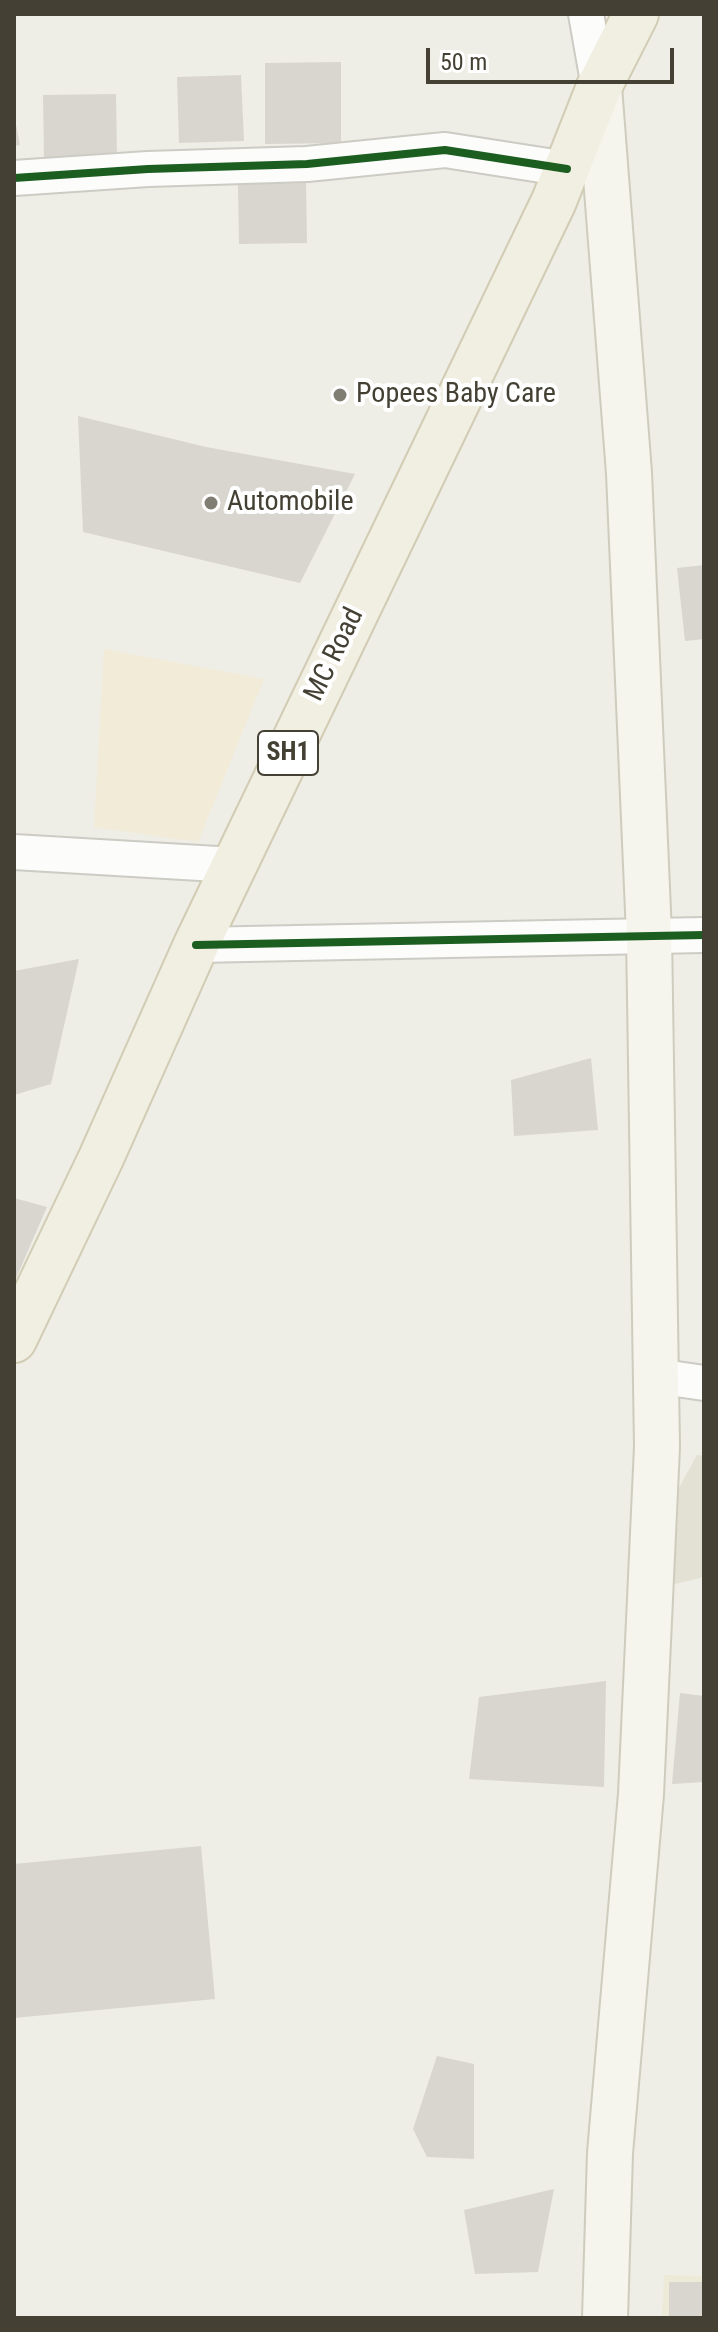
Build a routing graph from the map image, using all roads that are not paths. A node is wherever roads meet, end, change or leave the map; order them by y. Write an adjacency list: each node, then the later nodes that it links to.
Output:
1 (586, 14): 3 (street)
2 (636, 14): 3 (main road, MC Road / SH1)
3 (599, 87): 4 (main road, MC Road / SH1); 8 (main road)
4 (567, 169): 5 (street); 7 (main road, MC Road / SH1)
5 (14, 178)
6 (14, 852): 7 (street)
7 (234, 865): 10 (main road, MC Road / SH1)
8 (649, 934): 9 (street); 10 (street); 12 (main road)
9 (704, 935)
10 (196, 945): 11 (main road, MC Road / SH1)
11 (14, 1340)
12 (656, 1376): 13 (street); 14 (main road)
13 (704, 1383)
14 (605, 2318)

